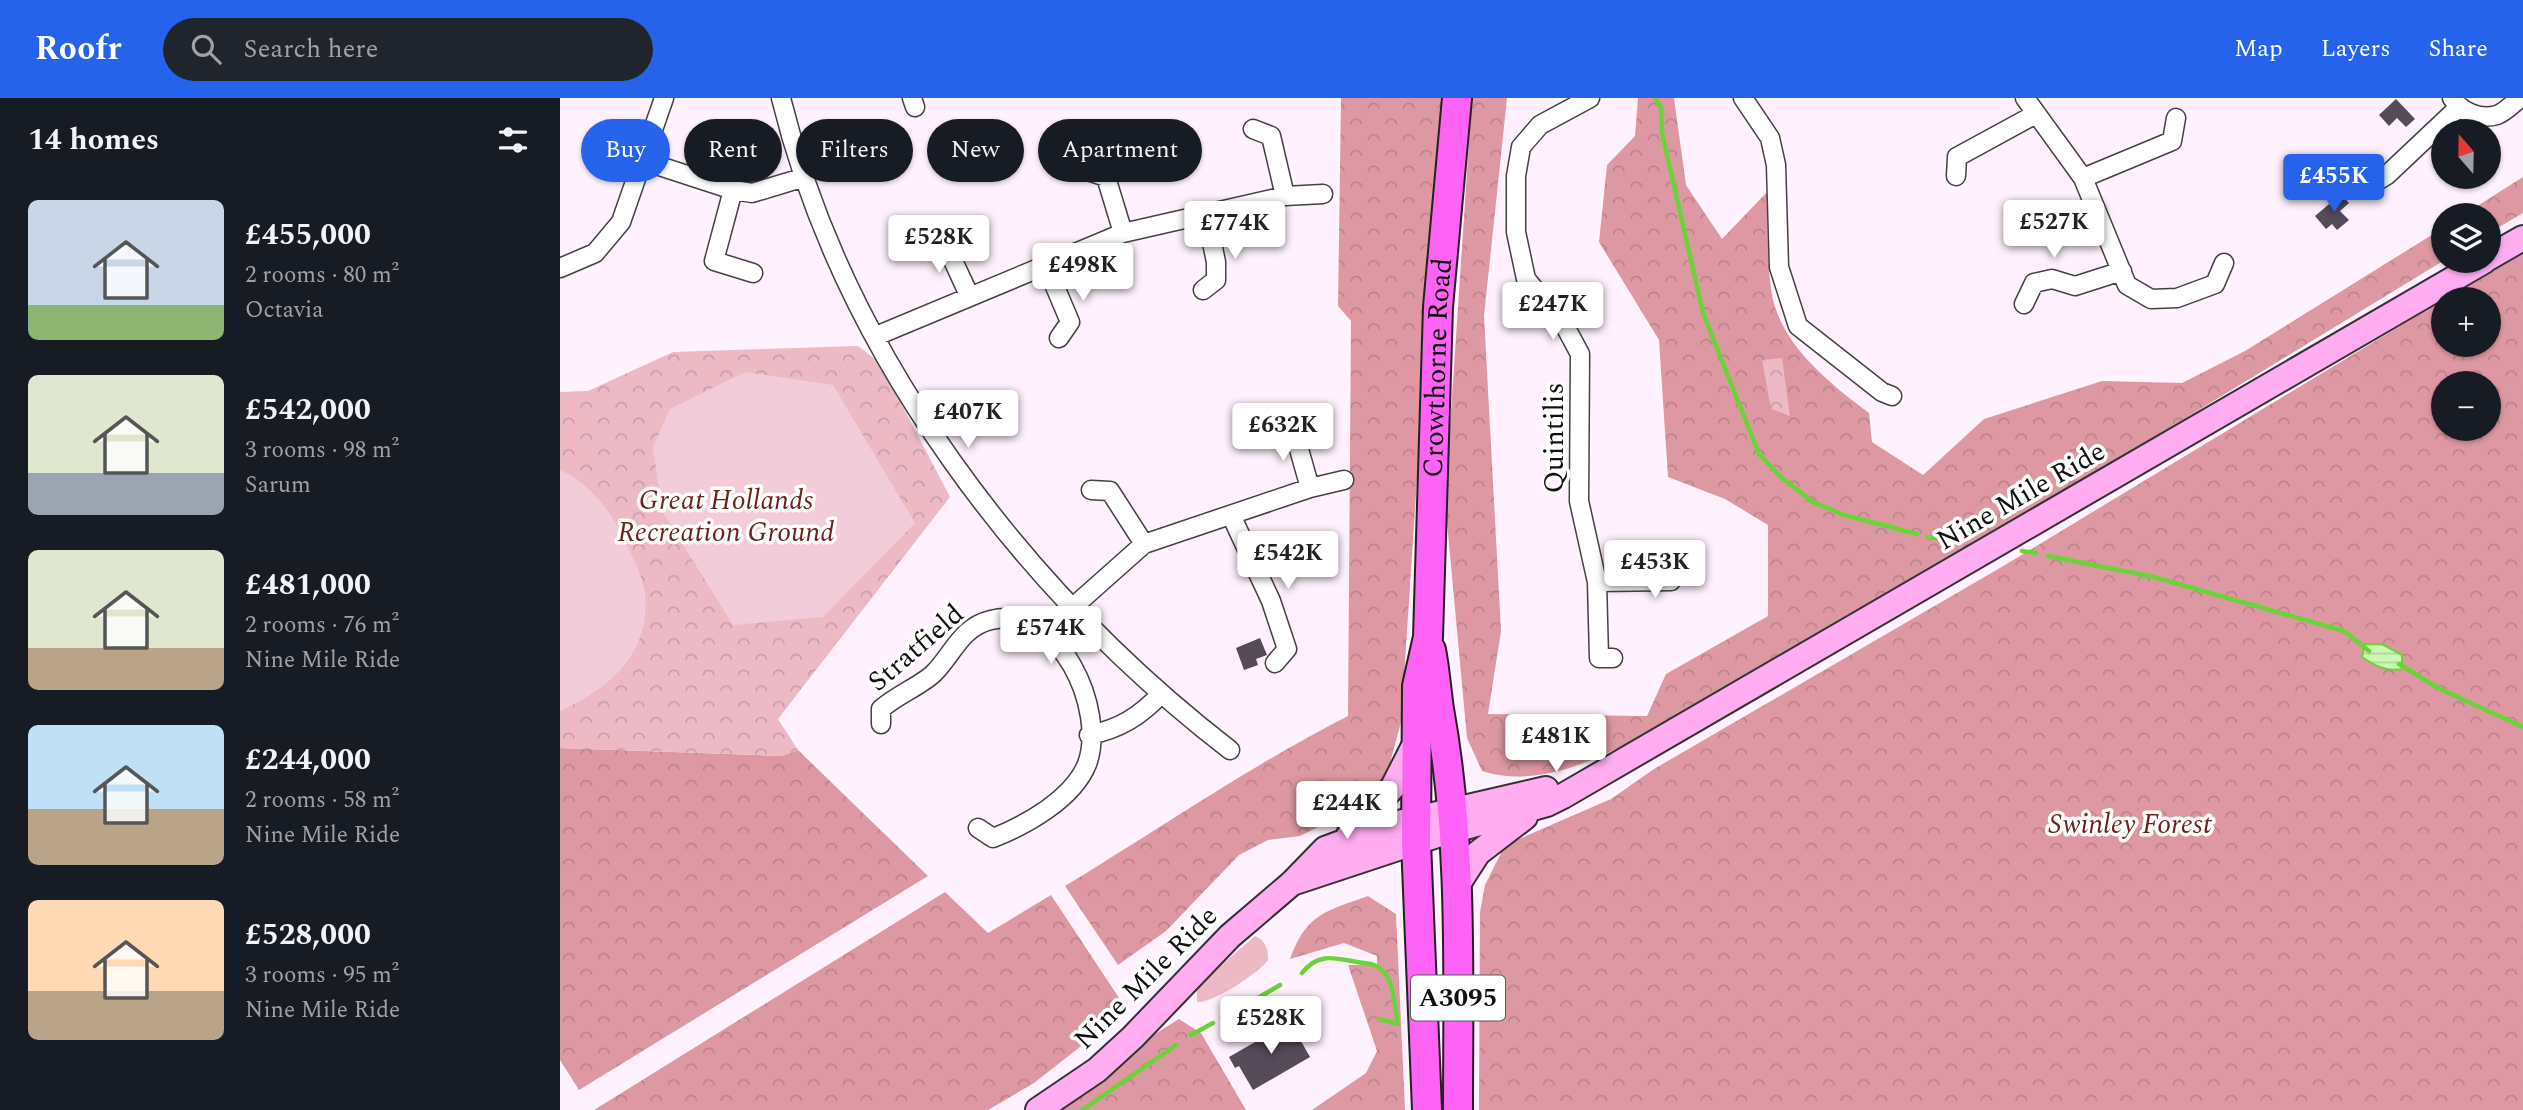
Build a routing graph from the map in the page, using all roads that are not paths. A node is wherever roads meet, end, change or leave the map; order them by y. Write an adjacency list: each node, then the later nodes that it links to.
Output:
1 (664, 98): 11 (street)
2 (781, 98): 13 (street)
3 (1457, 98): 51 (main road, Crowthorne Road / A3095)
4 (1591, 98): 49 (street, Quintilis)
5 (1743, 98): 41 (street)
6 (2025, 98): 9 (street)
7 (2520, 98): 8 (street)
8 (2455, 103): 17 (street)
9 (2036, 114): 15 (street); 16 (street)
10 (2176, 118): 16 (street)
11 (657, 119)
12 (1254, 129): 24 (street)
13 (796, 147)
14 (670, 170): 22 (street)
15 (1956, 176)
16 (2082, 178): 33 (street)
17 (2356, 178)
18 (796, 180): 22 (street)
19 (635, 182): 32 (street)
20 (807, 182): 39 (street)
21 (1108, 182): 26 (street)
22 (733, 190): 34 (street)
23 (1323, 194): 24 (street)
24 (1284, 196): 25 (street)
25 (1206, 215): 26 (street); 36 (street)
26 (1122, 233): 30 (street)
27 (923, 237): 37 (street)
28 (2523, 238): 29 (main road, Nine Mile Ride)
29 (2501, 251)
30 (1045, 263): 37 (street); 40 (street)
31 (2224, 263): 33 (street)
32 (560, 268)
33 (2122, 271): 38 (street)
34 (752, 273)
35 (2464, 273): 59 (main road, Nine Mile Ride)
36 (1203, 290)
37 (969, 295): 39 (street)
38 (2024, 304)
39 (876, 336): 50 (street)
40 (1059, 338)
41 (1892, 396)
42 (1274, 422): 44 (street)
43 (1344, 480): 44 (street)
44 (1310, 488): 46 (street)
45 (1091, 490): 47 (street)
46 (1231, 515): 47 (street); 53 (street)
47 (1144, 544): 50 (street)
48 (1683, 562): 49 (street)
49 (1597, 582): 52 (street, Quintilis)
50 (1072, 608): 54 (street)
51 (1428, 637): 57 (main road, Crowthorne Road / A3095); 61 (main road, Crowthorne Road / A3095)
52 (1613, 658)
53 (1275, 663)
54 (1161, 694): 56 (street); 58 (street)
55 (881, 724): 56 (street, Stratfield)
56 (1090, 735): 62 (street, Stratfield)
57 (1416, 741): 61 (main road, Crowthorne Road / A3095); 63 (main road)
58 (1230, 750)
59 (1587, 781): 60 (main road, Nine Mile Ride); 61 (main road, Nine Mile Ride)
60 (1547, 804): 61 (main road, Nine Mile Ride); 65 (main road)
61 (1435, 824): 63 (main road, Nine Mile Ride); 64 (main road, Nine Mile Ride); 65 (main road, A3095); 67 (main road, A3095)
62 (978, 828)
63 (1341, 843): 64 (main road, Nine Mile Ride)
64 (1292, 883): 66 (main road, Nine Mile Ride)
65 (1456, 887): 68 (main road, A3095)
66 (1038, 1110)
67 (1427, 1110)
68 (1458, 1110)

